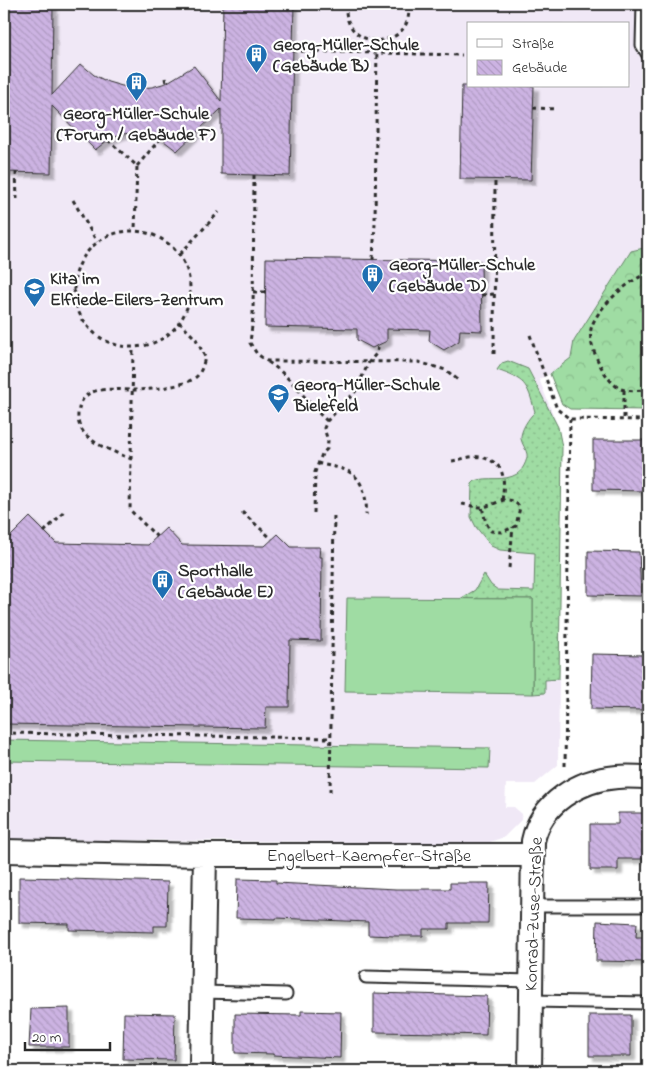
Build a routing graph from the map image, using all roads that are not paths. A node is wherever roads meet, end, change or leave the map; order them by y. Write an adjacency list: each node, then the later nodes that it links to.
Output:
1 (643, 4): 2 (lane)
2 (648, 55)
3 (648, 777): 5 (street, Konrad-Zuse-Straße)
4 (4, 851): 6 (street, Engelbert-Kaempfer-Straße)
5 (533, 855): 6 (street, Engelbert-Kaempfer-Straße); 7 (street, Konrad-Zuse-Straße)
6 (205, 856): 11 (street)
7 (533, 906): 8 (lane); 10 (street, Konrad-Zuse-Straße)
8 (648, 906)
9 (366, 977): 10 (lane)
10 (531, 991): 13 (lane); 15 (street, Konrad-Zuse-Straße)
11 (202, 992): 12 (lane); 14 (street)
12 (286, 994)
13 (648, 1003)
14 (200, 1071)
15 (530, 1071)

